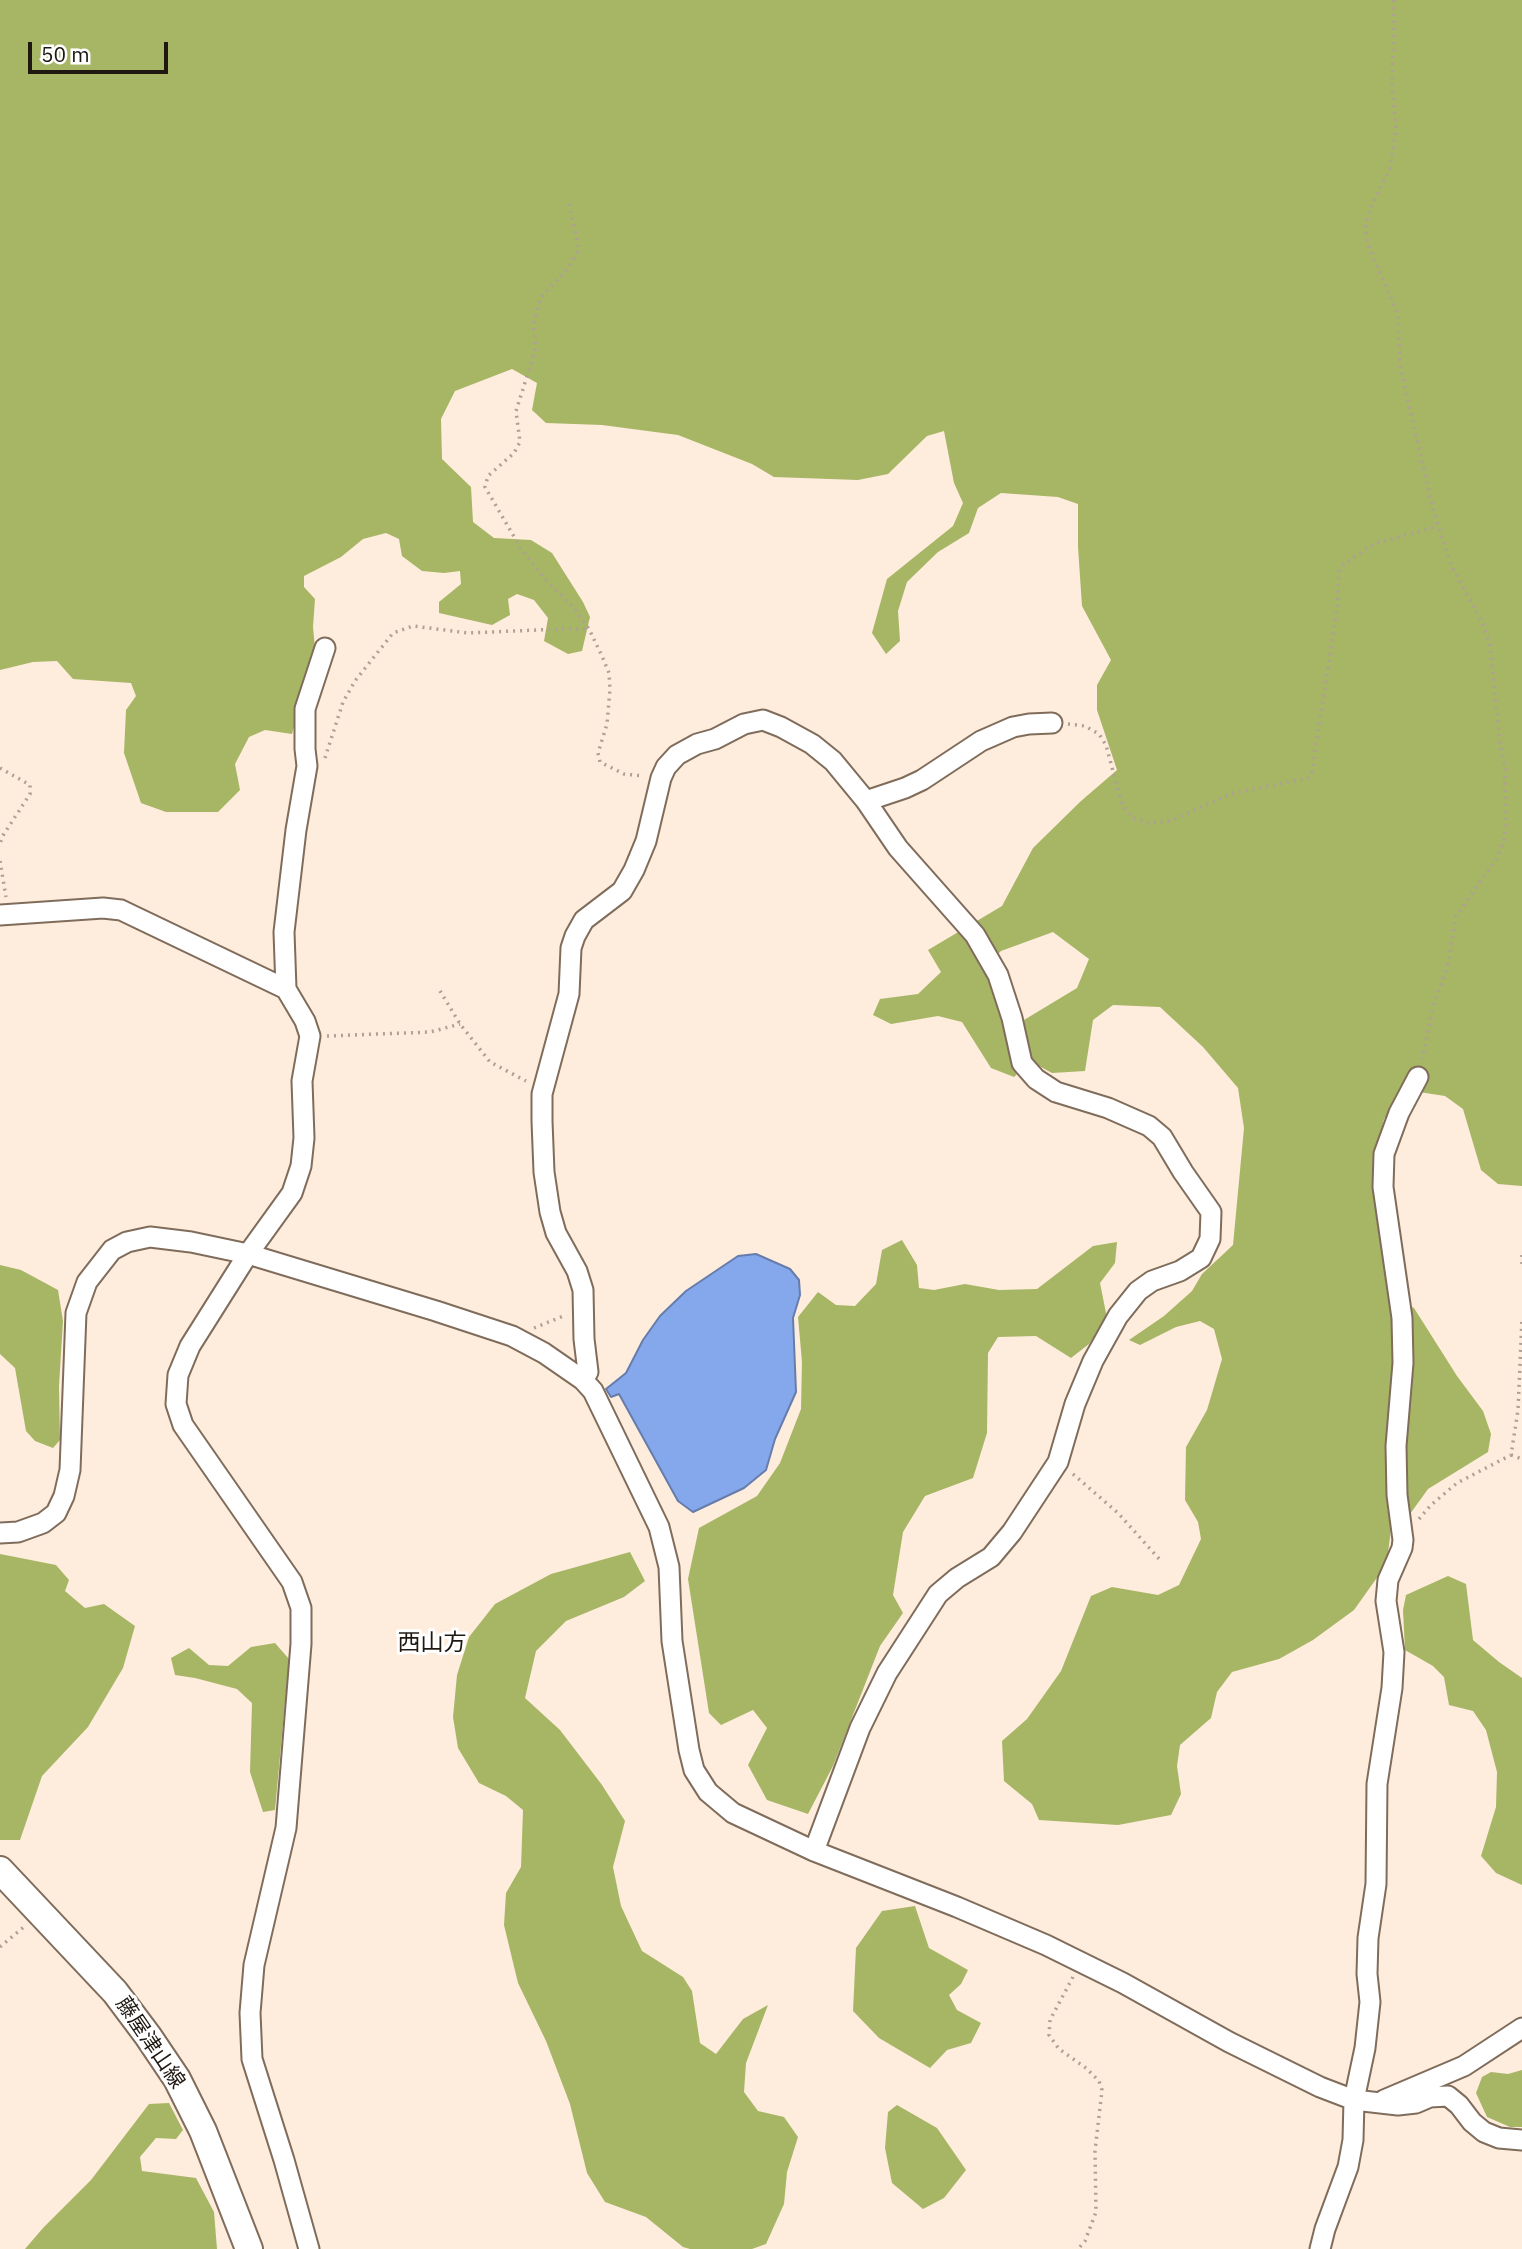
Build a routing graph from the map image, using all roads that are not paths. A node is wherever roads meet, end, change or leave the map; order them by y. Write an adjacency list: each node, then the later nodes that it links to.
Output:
1 (324, 648): 5 (street)
2 (1052, 723): 3 (street)
3 (866, 801): 8 (street); 10 (street)
4 (6, 915): 5 (street)
5 (286, 989): 7 (street)
6 (1418, 1077): 13 (street)
7 (247, 1254): 8 (street); 9 (street); 17 (street)
8 (592, 1393): 10 (street)
9 (0, 1533)
10 (814, 1851): 13 (street)
11 (0, 1870): 16 (main road, 藤屋津山線)
12 (1522, 2028): 14 (street)
13 (1354, 2100): 14 (street); 18 (street)
14 (1379, 2102): 15 (street)
15 (1522, 2140)
16 (249, 2249)
17 (309, 2249)
18 (1320, 2249)

